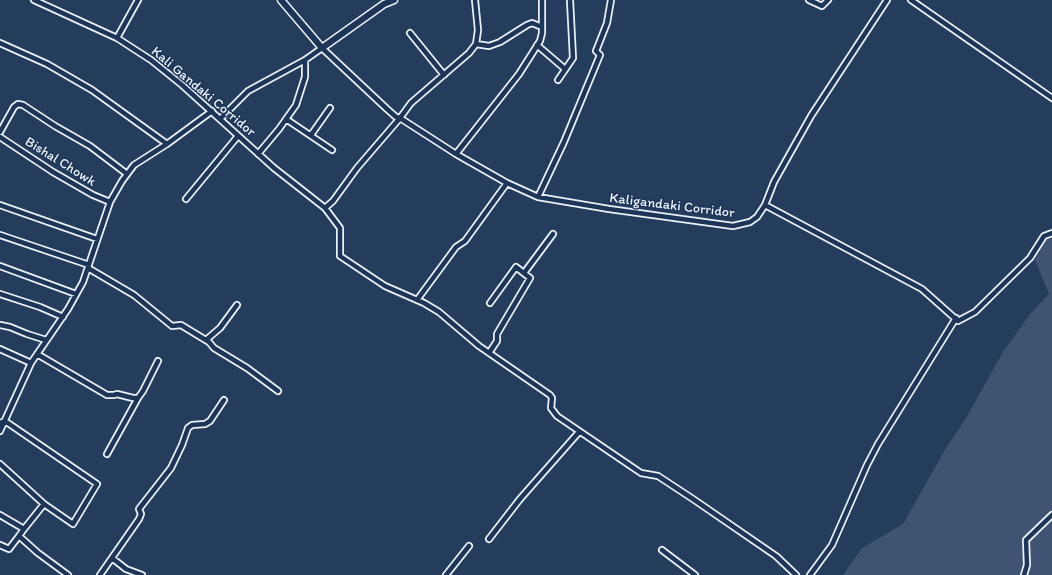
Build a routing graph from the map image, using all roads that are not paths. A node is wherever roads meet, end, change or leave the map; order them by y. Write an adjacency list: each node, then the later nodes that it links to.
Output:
1 (34, 0): 15 (street, Kali Gandaki Corridor)
2 (138, 0): 15 (street)
3 (281, 0): 19 (main road)
4 (394, 0): 19 (main road)
5 (475, 0): 17 (street)
6 (542, 0): 13 (street)
7 (570, 0): 21 (street)
8 (611, 0): 40 (street)
9 (809, 0): 10 (street)
10 (828, 0)
11 (887, 0): 44 (street, Kaligandaki Corridor)
12 (911, 0): 24 (street)
13 (542, 27): 17 (street); 18 (street)
14 (410, 33): 22 (street)
15 (117, 38): 26 (street, Kali Gandaki Corridor)
16 (0, 43): 34 (street)
17 (476, 44): 22 (street)
18 (537, 45): 21 (street); 37 (street)
19 (322, 48): 20 (street); 27 (street, Kaligandaki Corridor)
20 (305, 60): 28 (street); 29 (street)
21 (565, 69): 23 (street)
22 (444, 75): 27 (street)
23 (558, 80)
24 (1052, 98)
25 (330, 108): 31 (street)
26 (212, 111): 28 (street, Kali Gandaki Corridor); 34 (street)
27 (400, 118): 37 (street, Kaligandaki Corridor); 45 (street)
28 (220, 119): 32 (street, Kali Gandaki Corridor)
29 (286, 119): 31 (street); 36 (street)
30 (0, 132): 38 (street)
31 (311, 134): 35 (street)
32 (238, 136): 36 (street, Kali Gandaki Corridor); 41 (street)
33 (0, 137): 42 (street, Bishal Chowk)
34 (167, 144): 38 (street)
35 (332, 150)
36 (258, 154): 45 (street, Kali Gandaki Corridor)
37 (456, 154): 39 (street, Kaligandaki Corridor)
38 (127, 174): 42 (street)
39 (508, 183): 40 (street, Kaligandaki Corridor); 55 (street)
40 (538, 197): 44 (street, Kaligandaki Corridor)
41 (186, 199)
42 (110, 202): 49 (street)
43 (0, 205): 49 (street)
44 (765, 205): 59 (street)
45 (325, 208): 55 (street, Kali Gandaki Corridor)
46 (1052, 233): 59 (street)
47 (552, 234): 52 (street)
48 (0, 235): 51 (street)
49 (97, 239): 51 (street)
50 (0, 266): 54 (street)
51 (88, 267): 54 (street); 62 (street)
52 (524, 273): 56 (street); 64 (street)
53 (0, 294): 58 (street)
54 (76, 294): 58 (street)
55 (416, 300): 64 (street)
56 (490, 303)
57 (237, 305): 62 (street)
58 (63, 317): 61 (street)
59 (956, 318): 92 (street)
60 (0, 325): 61 (street)
61 (46, 340): 65 (street)
62 (206, 340): 68 (street)
63 (0, 349): 67 (street)
64 (489, 353): 73 (street)
65 (37, 354): 67 (street); 69 (street)
66 (158, 361): 69 (street)
67 (31, 364): 71 (street)
68 (278, 391)
69 (138, 398): 74 (street)
70 (224, 400): 85 (street)
71 (2, 422): 72 (street); 76 (street)
72 (0, 431)
73 (579, 432): 81 (street); 91 (street)
74 (107, 454)
75 (0, 464): 76 (street)
76 (44, 504): 79 (street)
77 (0, 515): 79 (street)
78 (1052, 515): 93 (street)
79 (24, 529): 80 (street)
80 (19, 536): 82 (street); 86 (street)
81 (489, 539)
82 (0, 545)
83 (469, 546): 89 (street)
84 (662, 550): 90 (street)
85 (112, 558): 87 (street); 88 (street)
86 (68, 575)
87 (100, 575)
88 (142, 575)
89 (446, 575)
90 (695, 575)
91 (796, 575)
92 (810, 575)
93 (1024, 575)

